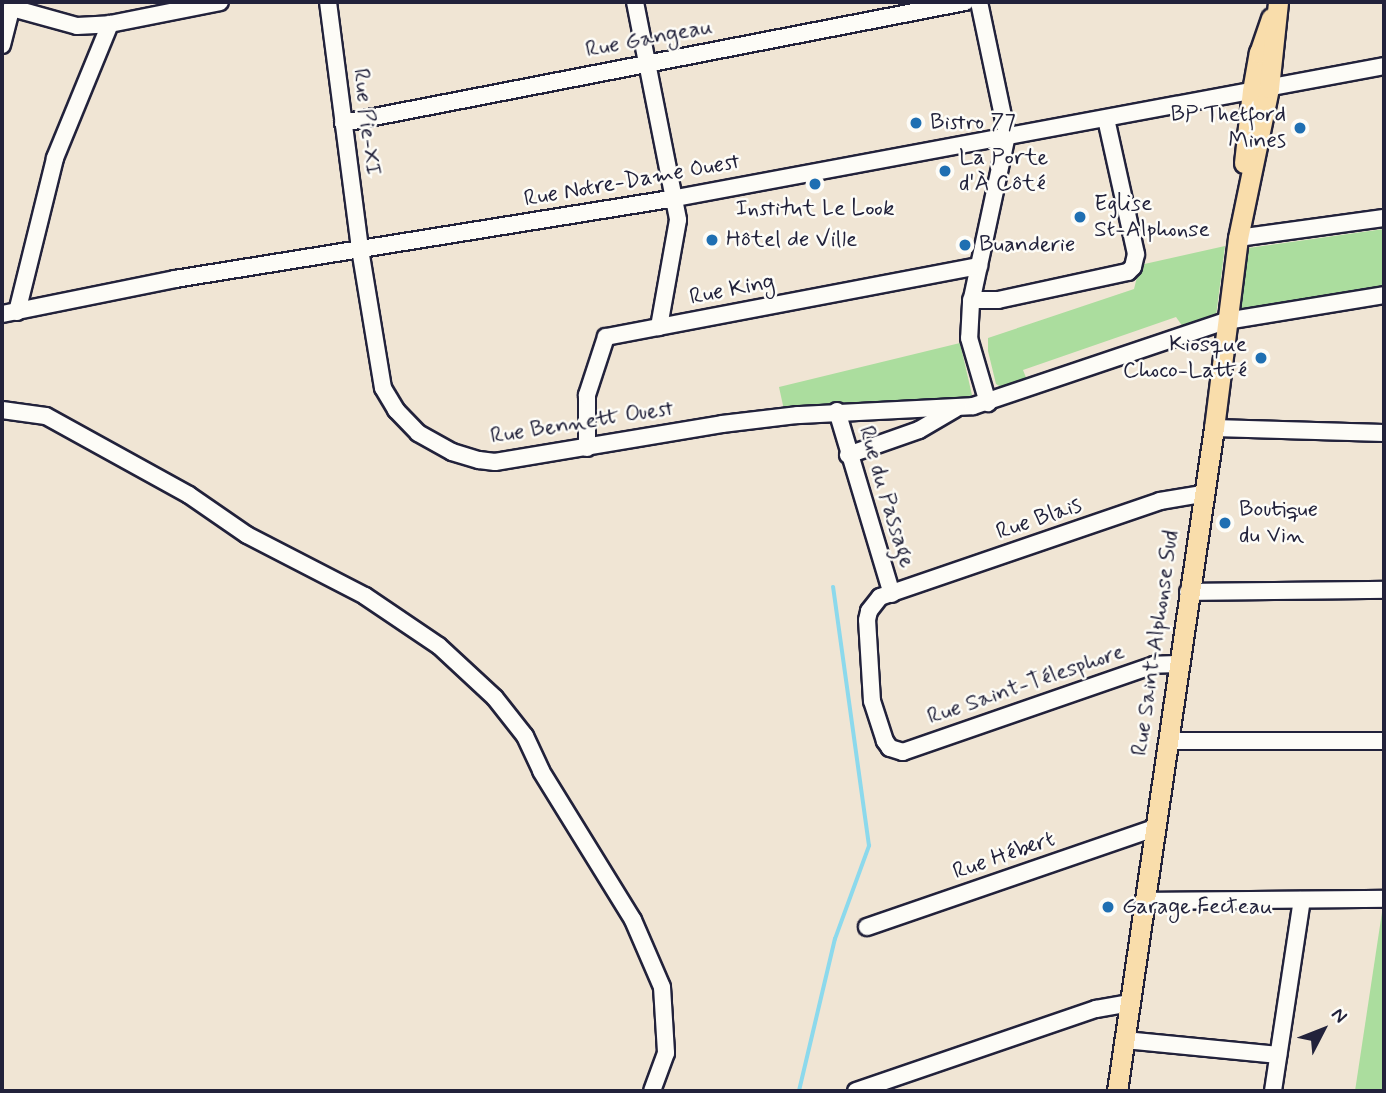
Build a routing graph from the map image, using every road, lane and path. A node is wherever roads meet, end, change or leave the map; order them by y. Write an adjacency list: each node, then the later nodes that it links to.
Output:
1 (220, 2): 8 (street)
2 (328, 2): 14 (street, Rue Pie-XI)
3 (635, 2): 10 (street)
4 (965, 2): 10 (street, Rue Gangeau)
5 (979, 2): 15 (street)
6 (1277, 4): 12 (main road, Rue Saint-Alphonse Sud)
7 (13, 5): 8 (street); 9 (street)
8 (110, 23): 23 (street)
9 (2, 45)
10 (648, 62): 14 (street, Rue Gangeau); 16 (street)
11 (1384, 66): 12 (street, Rue Notre-Dame Ouest)
12 (1261, 89): 13 (street, Rue Notre-Dame Ouest); 18 (main road, Rue Saint-Alphonse Sud)
13 (1105, 119): 15 (street, Rue Notre-Dame Ouest); 22 (street)
14 (343, 123): 19 (street, Rue Pie-XI)
15 (1007, 135): 16 (street, Rue Notre-Dame Ouest); 20 (street)
16 (676, 198): 19 (street, Rue Notre-Dame Ouest); 25 (street)
17 (1384, 218): 18 (street)
18 (1238, 238): 24 (main road, Rue Saint-Alphonse Sud)
19 (360, 248): 23 (street, Rue Notre-Dame Ouest); 32 (street, Rue Bennett Ouest)
20 (979, 266): 22 (street); 25 (street, Rue King)
21 (1384, 295): 24 (street, Rue Bennett Ouest)
22 (971, 300): 26 (street)
23 (10, 313)
24 (1226, 321): 26 (street, Rue Bennett Ouest); 30 (main road, Rue Saint-Alphonse Sud)
25 (659, 327): 32 (street, Rue King)
26 (988, 403): 27 (street, Rue Bennett Ouest)
27 (957, 408): 29 (street, Rue Bennett Ouest); 33 (street, Rue Bennett Ouest)
28 (2, 410): 50 (street)
29 (837, 411): 32 (street, Rue Bennett Ouest); 33 (street, Rue du Passage)
30 (1214, 428): 31 (street); 34 (main road, Rue Saint-Alphonse Sud)
31 (1384, 433)
32 (587, 448)
33 (848, 454): 37 (street, Rue du Passage)
34 (1202, 494): 36 (main road, Rue Saint-Alphonse Sud); 37 (street, Rue Blais)
35 (1384, 590): 36 (street)
36 (1188, 592): 38 (main road, Rue Saint-Alphonse Sud)
37 (892, 594): 41 (street, Rue du Passage)
38 (1178, 664): 39 (main road, Rue Saint-Alphonse Sud); 41 (street, Rue Saint-Télesphore)
39 (1168, 741): 40 (street); 42 (main road, Rue Saint-Alphonse Sud)
40 (1384, 741)
41 (890, 748)
42 (1155, 828): 45 (main road, Rue Saint-Alphonse Sud); 46 (street, Rue Hébert)
43 (1302, 900): 44 (street); 45 (street); 49 (street)
44 (1384, 900)
45 (1145, 901): 47 (main road, Rue Saint-Alphonse Sud)
46 (867, 927)
47 (1131, 1003): 48 (main road, Rue Saint-Alphonse Sud); 51 (street)
48 (1125, 1040): 49 (street); 52 (main road, Rue Saint-Alphonse Sud)
49 (1278, 1055): 53 (street)
50 (652, 1091)
51 (856, 1091)
52 (1117, 1091)
53 (1273, 1091)

